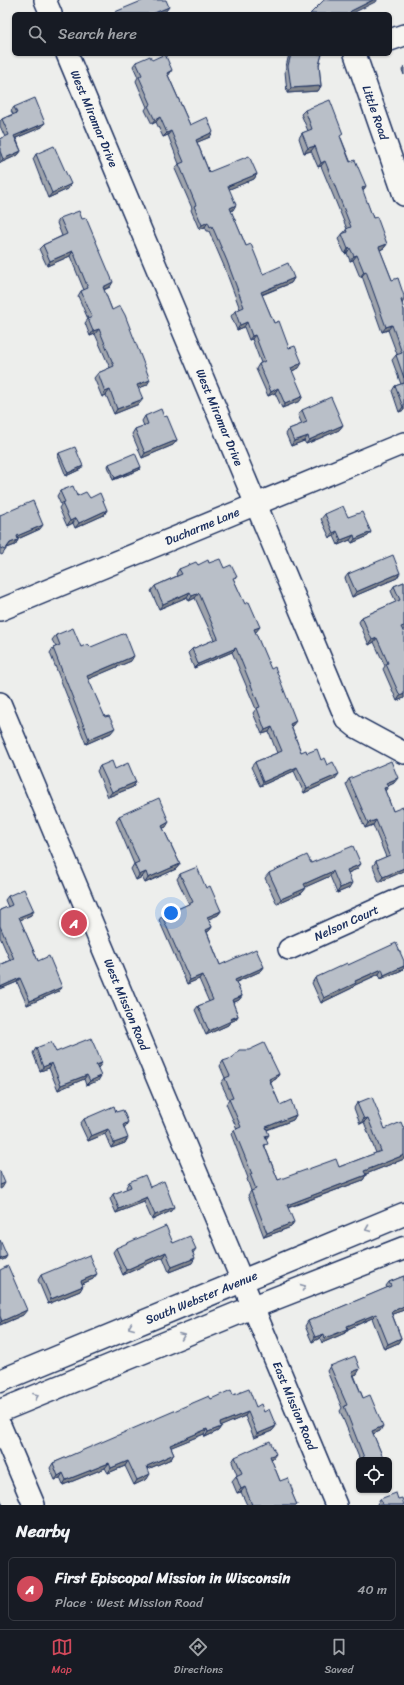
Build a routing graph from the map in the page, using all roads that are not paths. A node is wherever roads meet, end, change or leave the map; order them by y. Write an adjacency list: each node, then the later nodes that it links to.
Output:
1 (45, 0): 2 (street)
2 (49, 12)
3 (404, 35): 4 (street)
4 (392, 39)
5 (68, 56): 9 (street, West Miramar Drive)
6 (356, 56): 7 (street, Little Road)
7 (404, 194)
8 (404, 443): 9 (street, Ducharme Lane)
9 (255, 504): 10 (street, Ducharme Lane); 12 (street, West Miramar Drive)
10 (0, 610)
11 (0, 703): 17 (street, West Mission Road)
12 (404, 753)
13 (404, 897): 14 (street, Nelson Court)
14 (289, 949)
15 (404, 1214): 17 (main road, South Webster Avenue, one-way to 17)
16 (404, 1248): 18 (main road, one-way to 16)
17 (242, 1281): 18 (street, West Mission Road); 19 (main road, South Webster Avenue, one-way to 19)
18 (253, 1307): 20 (main road, one-way to 18); 23 (street, East Mission Road)
19 (0, 1381)
20 (0, 1411)
21 (0, 1425): 22 (street)
22 (34, 1505)
23 (336, 1505)

